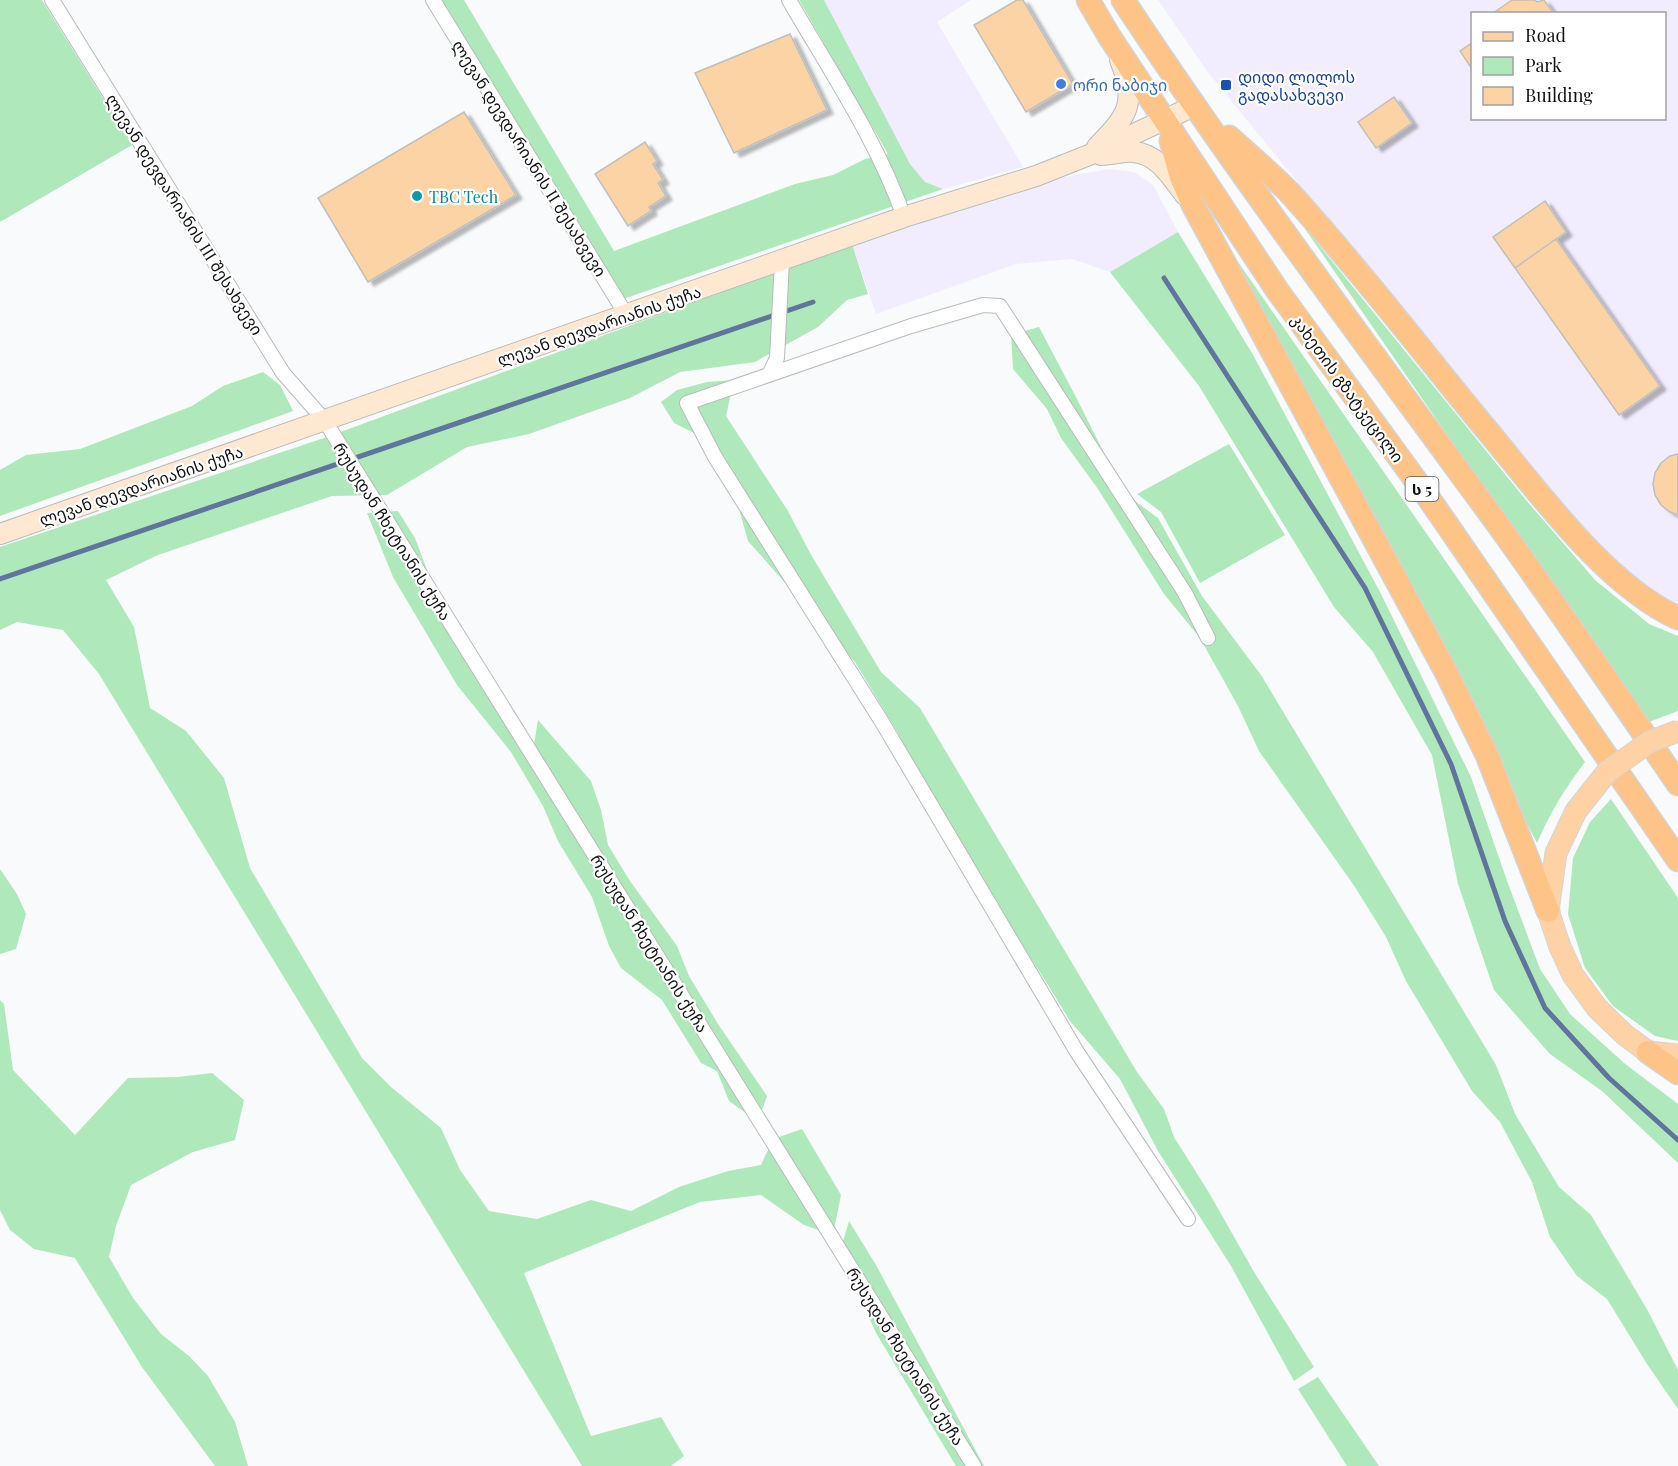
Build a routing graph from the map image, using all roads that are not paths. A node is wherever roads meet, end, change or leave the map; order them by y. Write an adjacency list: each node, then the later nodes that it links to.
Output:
1 (52, 0): 15 (street, ლევან დევდარიანის III შესახვევი)
2 (433, 0): 13 (street, ლევან დევდარიანის II შესახვევი)
3 (789, 0): 11 (street)
4 (1088, 0): 6 (highway, კახეთის გზატკეცილი / ს 5)
5 (1123, 0): 7 (highway, ს 5)
6 (1109, 36): 8 (highway, კახეთის გზატკეცილი / ს 5); 9 (main road)
7 (1194, 106): 8 (main road, ლევან დევდარიანის ქუჩა); 17 (highway); 20 (highway, ს 5)
8 (1165, 119): 9 (main road, ლევან დევდარიანის ქუჩა); 10 (highway); 21 (highway, კახეთის გზატკეცილი / ს 5)
9 (1089, 155): 10 (main road); 11 (main road, ლევან დევდარიანის ქუჩა)
10 (1193, 205): 22 (highway)
11 (904, 217): 12 (main road, ლევან დევდარიანის ქუჩა)
12 (782, 261): 13 (main road, ლევან დევდარიანის ქუჩა); 14 (street)
13 (627, 316): 15 (main road, ლევან დევდარიანის ქუჩა)
14 (769, 375): 18 (street); 26 (street)
15 (326, 421): 16 (main road, ლევან დევდარიანის ქუჩა); 27 (street, რუსუდან ჩხეტიანის ქუჩა)
16 (0, 534)
17 (1678, 618)
18 (1208, 638)
19 (1678, 730): 22 (main road, bridge)
20 (1678, 784)
21 (1678, 860)
22 (1548, 911): 23 (main road)
23 (1648, 1052): 24 (main road); 25 (highway)
24 (1678, 1055)
25 (1678, 1073)
26 (1188, 1219)
27 (974, 1466)

